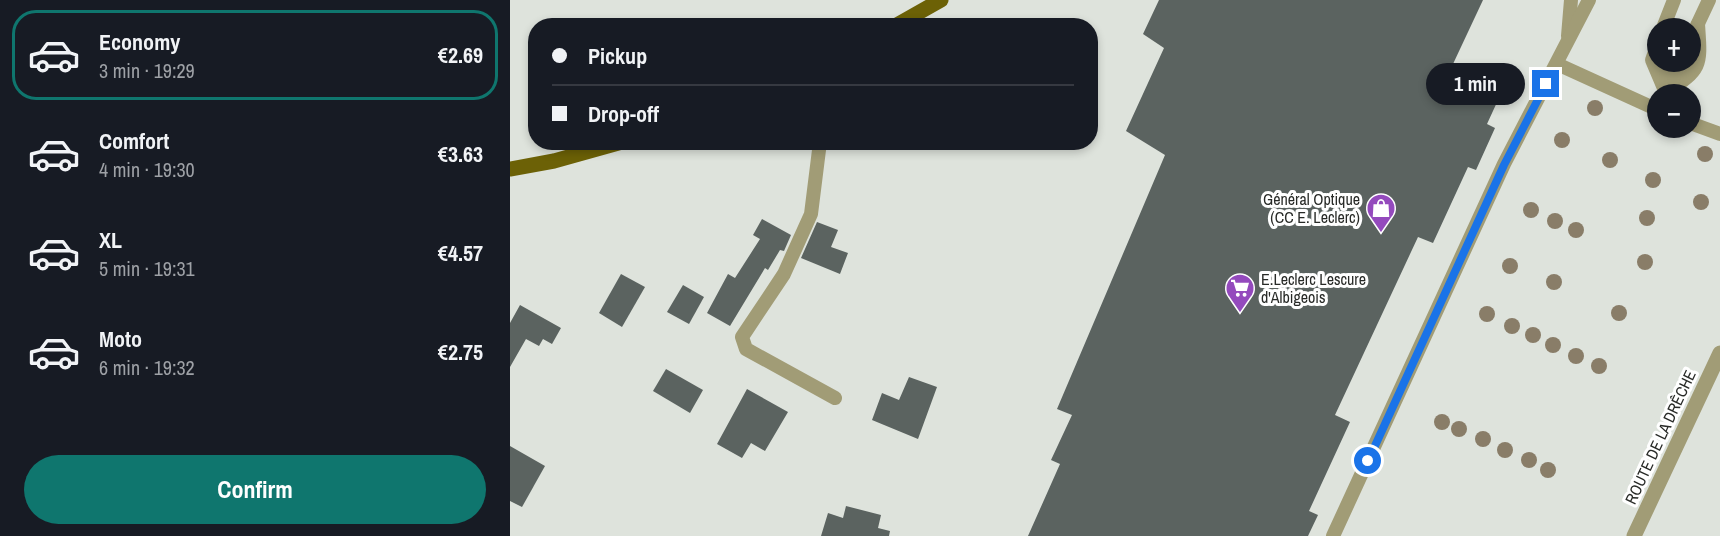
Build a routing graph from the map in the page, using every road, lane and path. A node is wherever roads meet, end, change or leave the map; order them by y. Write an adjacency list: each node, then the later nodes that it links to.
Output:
1 (941, 0): 6 (main road)
2 (1571, 0): 9 (lane)
3 (1589, 0): 9 (lane)
4 (1674, 0): 7 (lane)
5 (1709, 0): 8 (lane)
6 (909, 18)
7 (1667, 18)
8 (1699, 18)
9 (1567, 44): 10 (lane)
10 (1557, 64): 13 (lane); 21 (lane)
11 (1692, 72): 12 (lane)
12 (1679, 84)
13 (1647, 105)
14 (1701, 127): 15 (lane)
15 (1720, 134)
16 (593, 150): 18 (main road)
17 (819, 150): 20 (lane)
18 (510, 169)
19 (1720, 353): 22 (street, ROUTE DE LA DRÊCHE)
20 (835, 398)
21 (1334, 536)
22 (1634, 536)

